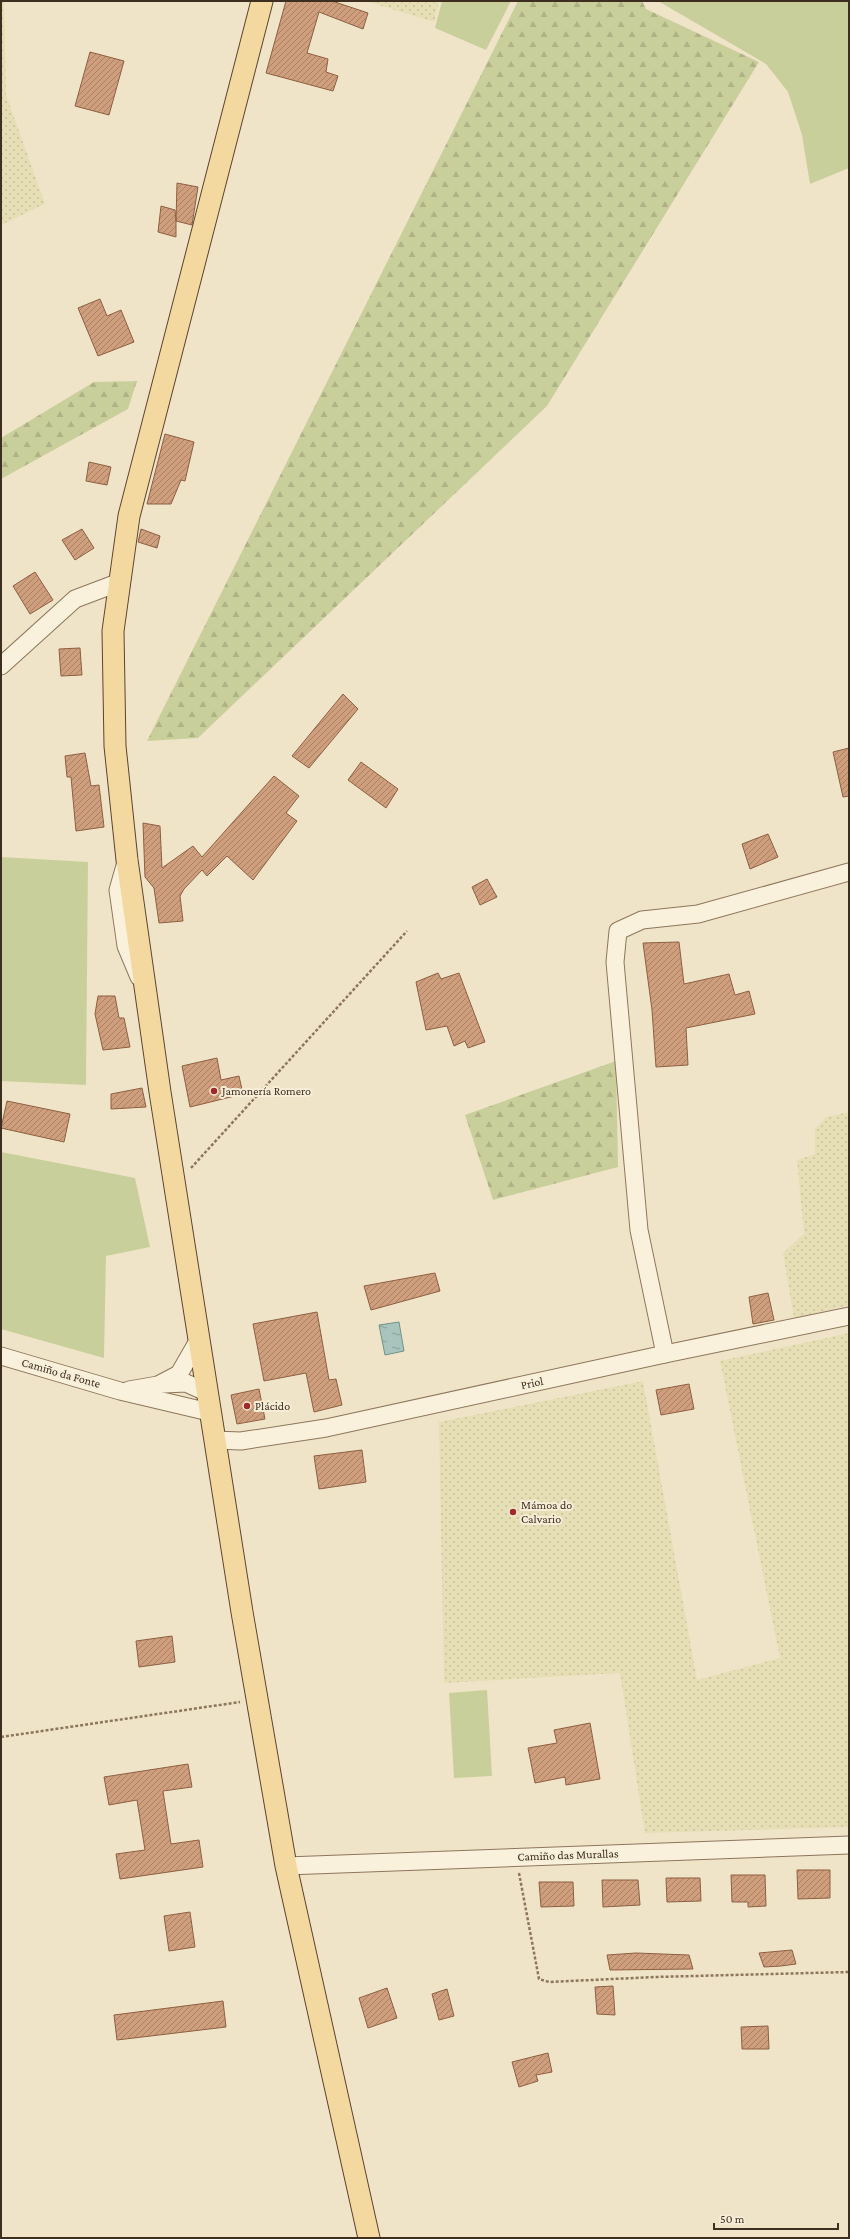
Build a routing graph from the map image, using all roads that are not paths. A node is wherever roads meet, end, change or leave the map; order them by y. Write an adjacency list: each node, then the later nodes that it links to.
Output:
1 (262, 1): 2 (main road)
2 (120, 582): 3 (street); 6 (main road)
3 (1, 666)
4 (849, 872): 7 (street)
5 (849, 1316): 7 (street, Priol)
6 (198, 1341): 9 (street); 11 (main road)
7 (665, 1354): 12 (street, Priol)
8 (1, 1356): 10 (street, Camiño da Fonte)
9 (158, 1385): 10 (street); 11 (street)
10 (120, 1391): 11 (street, Camiño da Fonte)
11 (208, 1402): 12 (main road)
12 (214, 1440): 14 (main road)
13 (849, 1845): 14 (street, Camiño das Murallas)
14 (286, 1866): 15 (main road)
15 (369, 2238)

